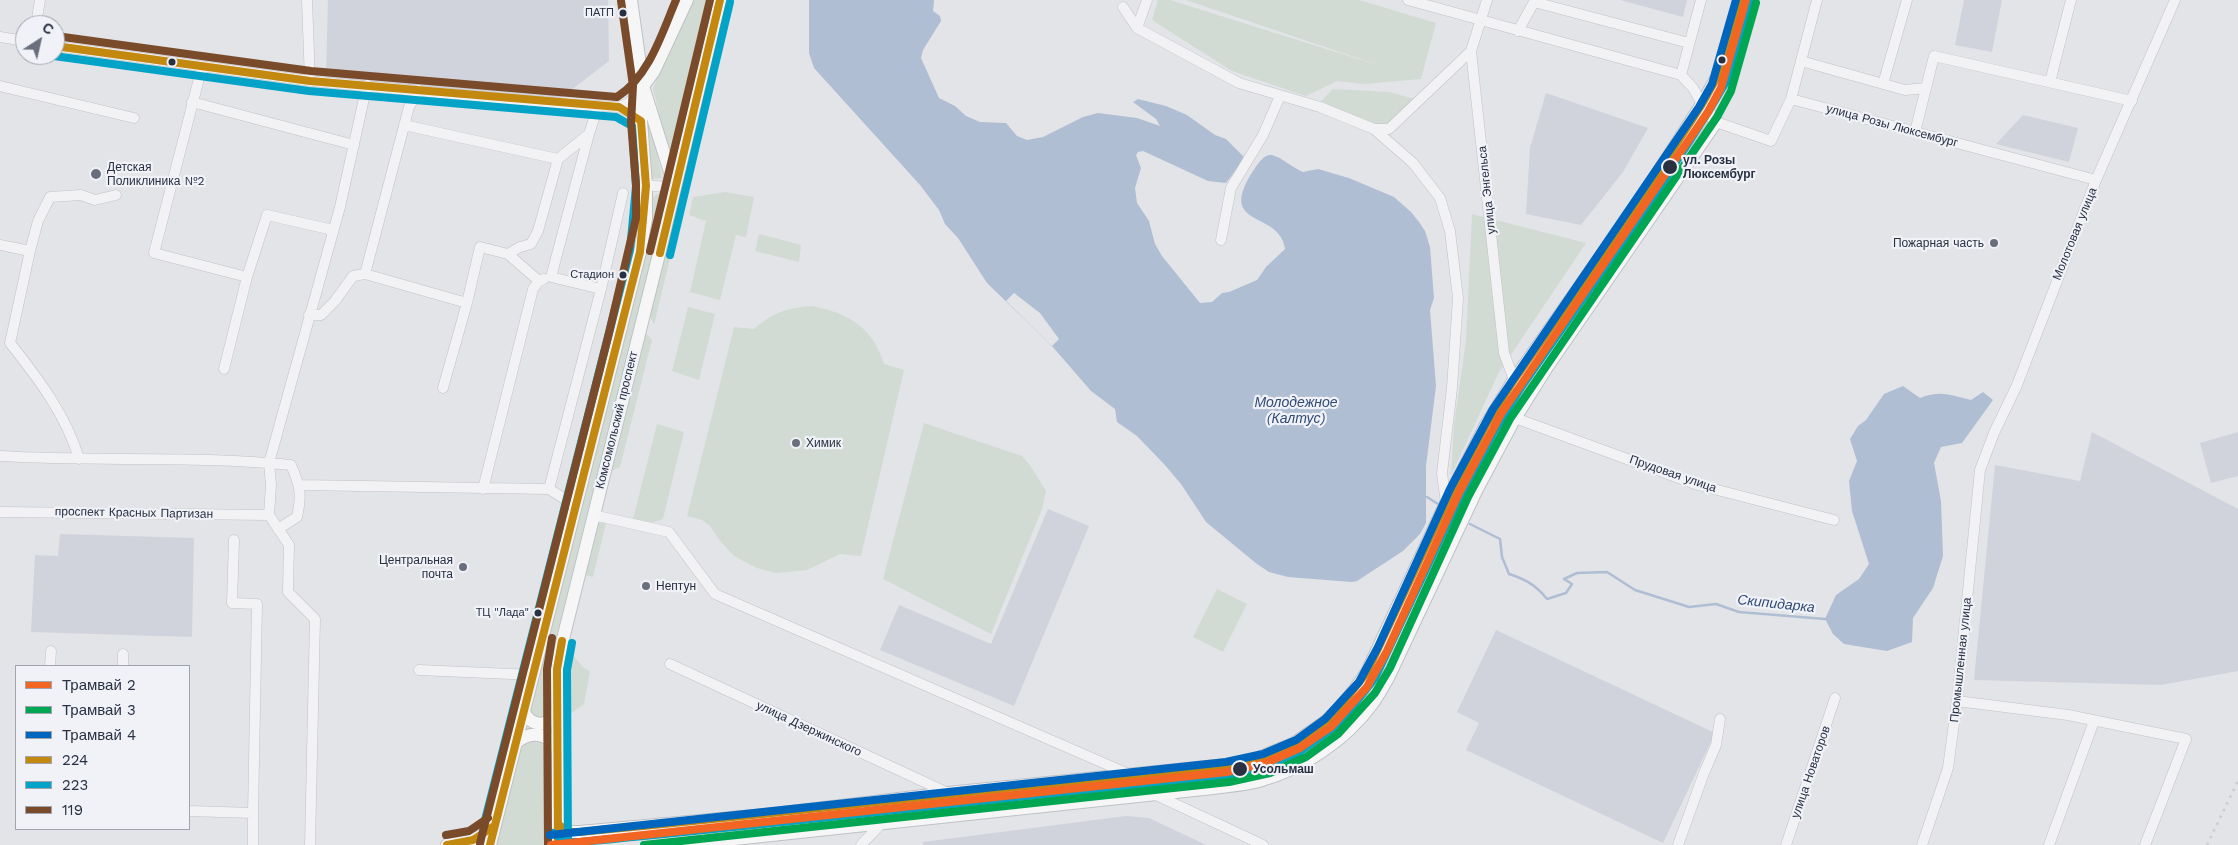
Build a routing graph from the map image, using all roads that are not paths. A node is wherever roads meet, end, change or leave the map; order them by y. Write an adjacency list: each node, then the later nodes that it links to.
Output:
1 (40, 0): 17 (street)
2 (307, 0): 29 (street)
3 (630, 0): 34 (main road)
4 (687, 0): 34 (main road)
5 (720, 0): 55 (main road, Комсомольский проспект)
6 (1147, 0): 19 (street)
7 (1408, 0): 18 (street)
8 (1487, 0): 18 (street, улица Энгельса)
9 (1701, 0): 23 (street)
10 (1740, 0): 41 (main road)
11 (1817, 0): 26 (street)
12 (1907, 0): 31 (street)
13 (2071, 0): 30 (street)
14 (2175, 0): 39 (street, Молотовая улица)
15 (1534, 1): 20 (street); 23 (street)
16 (1123, 7): 19 (street)
17 (38, 15)
18 (1481, 21): 20 (street); 25 (street, улица Энгельса)
19 (1137, 28): 37 (street)
20 (1518, 31): 28 (street)
21 (0, 37): 22 (street)
22 (15, 39)
23 (1689, 43): 28 (street)
24 (65, 47): 27 (street)
25 (1472, 51): 48 (street); 71 (street, улица Энгельса)
26 (1801, 61): 31 (street); 38 (street)
27 (202, 67): 29 (street); 40 (street)
28 (1681, 75): 41 (street)
29 (310, 81): 32 (street)
30 (2050, 82): 35 (street); 39 (street)
31 (1883, 84): 35 (street)
32 (367, 85): 36 (street); 51 (street)
33 (0, 86): 44 (street)
34 (643, 86): 43 (street); 45 (main road, Комсомольский проспект); 55 (main road)
35 (1926, 88): 49 (street)
36 (419, 90): 42 (street); 47 (street)
37 (1280, 96): 48 (street); 59 (street)
38 (1791, 98): 46 (street); 49 (street, улица Розы Люксембург)
39 (2132, 101): 53 (street, Молотовая улица)
40 (192, 102): 51 (street); 64 (street)
41 (1702, 104): 46 (main road); 71 (main road)
42 (598, 106): 43 (street); 50 (street)
43 (619, 107): 45 (street)
44 (134, 118)
45 (641, 121): 54 (main road, Комсомольский проспект)
46 (1716, 122): 73 (main road)
47 (404, 125): 52 (street); 63 (street)
48 (1374, 129): 81 (street)
49 (1915, 132): 53 (street, улица Розы Люксембург)
50 (589, 134): 52 (street); 65 (street)
51 (354, 145): 58 (street)
52 (558, 159): 62 (street)
53 (2096, 180): 77 (street, Молотовая улица)
54 (646, 185): 55 (street); 82 (main road, Комсомольский проспект)
55 (675, 188): 85 (main road, Комсомольский проспект)
56 (623, 193): 67 (street)
57 (116, 196): 61 (street)
58 (333, 230): 64 (street); 69 (street)
59 (1221, 240)
60 (0, 244): 61 (street)
61 (30, 252): 75 (street)
62 (508, 254): 66 (street); 68 (street)
63 (365, 274): 68 (street); 69 (street)
64 (247, 277): 70 (street)
65 (551, 277): 66 (street); 67 (street)
66 (539, 281): 79 (street)
67 (601, 289): 80 (street)
68 (467, 303): 72 (street)
69 (309, 315): 76 (street)
70 (224, 369)
71 (1514, 380): 81 (main road)
72 (443, 388)
73 (1515, 418): 86 (street, Прудовая улица); 106 (main road)
74 (0, 456): 75 (street)
75 (79, 459): 76 (street)
76 (269, 463): 78 (street); 84 (street)
77 (1980, 470): 97 (street, Промышленная улица)
78 (300, 485): 79 (street); 87 (street)
79 (483, 489): 80 (street)
80 (549, 489): 82 (street)
81 (1446, 504): 104 (main road)
82 (576, 506): 95 (main road, Комсомольский проспект)
83 (0, 512): 84 (street, проспект Красных Партизан)
84 (269, 515): 87 (street)
85 (593, 515): 99 (main road, Комсомольский проспект); 104 (street)
86 (1834, 520)
87 (278, 529): 113 (street)
88 (234, 540): 108 (street)
89 (51, 651): 92 (street)
90 (123, 654): 93 (street)
91 (670, 664): 105 (street, улица Дзержинского)
92 (50, 665)
93 (123, 665)
94 (419, 670): 95 (street)
95 (534, 675): 98 (main road, Комсомольский проспект)
96 (1835, 698): 121 (street, улица Новаторов)
97 (1957, 701): 101 (street); 122 (street, Промышленная улица)
98 (524, 712): 99 (main road); 102 (main road, Комсомольский проспект)
99 (557, 712): 103 (main road, Комсомольский проспект)
100 (1720, 719): 120 (street)
101 (2094, 722): 123 (street); 124 (street)
102 (517, 742): 103 (main road); 111 (main road, Комсомольский проспект)
103 (557, 749): 110 (main road, Комсомольский проспект)
104 (1131, 775): 105 (main road); 106 (street)
105 (948, 793): 110 (main road)
106 (1156, 795): 109 (main road); 119 (street)
107 (190, 811): 108 (street)
108 (253, 813): 112 (street)
109 (881, 824): 117 (main road); 118 (street)
110 (559, 825): 116 (main road, Комсомольский проспект)
111 (494, 826): 114 (main road); 115 (main road, Комсомольский проспект)
112 (253, 845)
113 (310, 845)
114 (447, 845)
115 (490, 845)
116 (558, 845)
117 (678, 845)
118 (861, 845)
119 (1263, 845)
120 (1678, 845)
121 (1786, 845)
122 (1922, 845)
123 (2049, 845)
124 (2145, 845)

